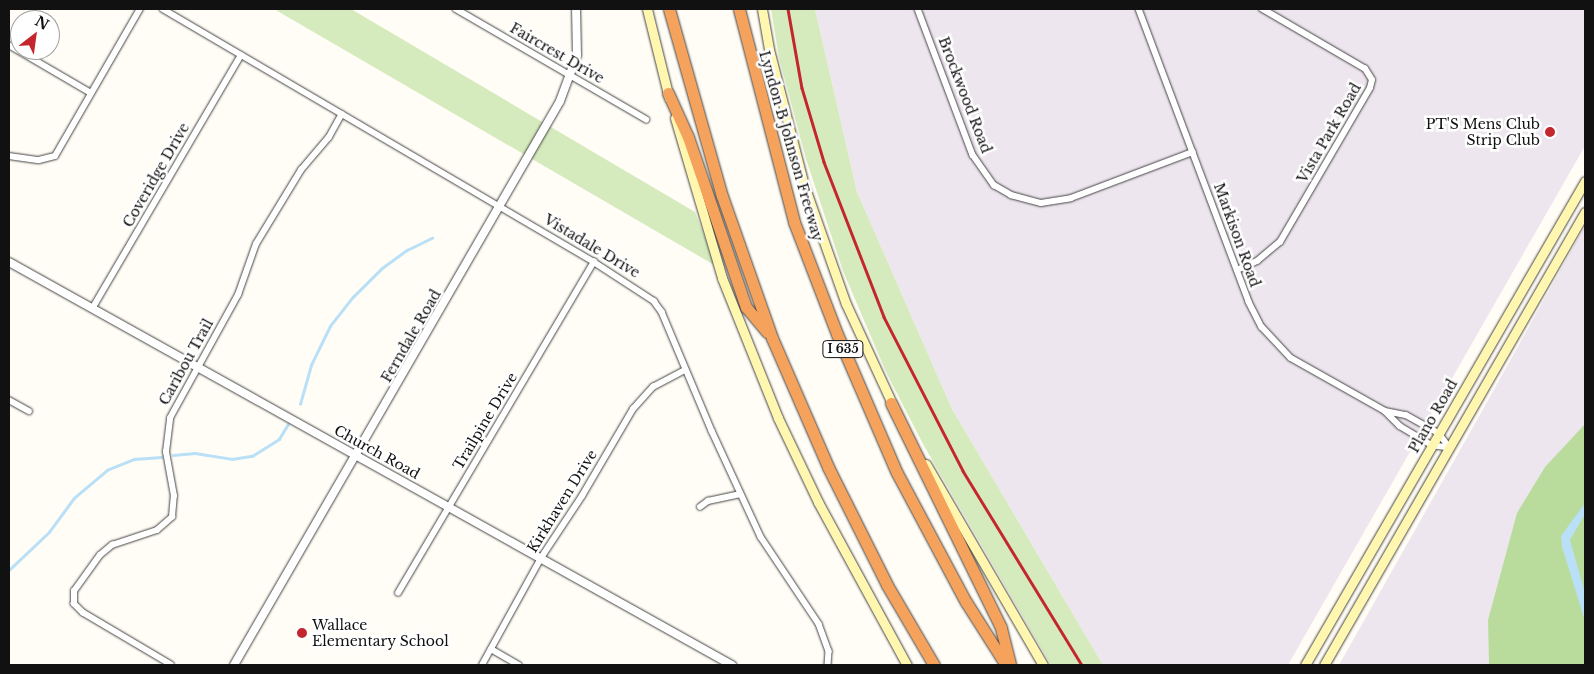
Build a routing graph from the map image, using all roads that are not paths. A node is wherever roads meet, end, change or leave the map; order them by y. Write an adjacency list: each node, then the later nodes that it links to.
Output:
1 (140, 9): 15 (street)
2 (163, 9): 13 (street, Vistadale Drive)
3 (456, 9): 14 (street, Faircrest Drive)
4 (576, 9): 14 (street, Ferndale Road)
5 (646, 9): 16 (main road)
6 (669, 9): 30 (highway)
7 (739, 9): 57 (highway, Lyndon B Johnson Freeway / I 635)
8 (762, 9): 34 (main road)
9 (918, 9): 19 (street, Brockwood Road)
10 (1139, 9): 19 (street, Markison Road)
11 (1262, 9): 26 (street, Vista Park Road)
12 (9, 45): 15 (street)
13 (241, 55): 17 (street, Vistadale Drive); 29 (street, Coveridge Drive)
14 (571, 76): 18 (street, Faircrest Drive); 22 (street, Ferndale Road)
15 (91, 93): 20 (street)
16 (668, 93): 30 (highway); 55 (main road)
17 (342, 114): 22 (street, Vistadale Drive); 31 (street, Caribou Trail)
18 (646, 119)
19 (1193, 152): 26 (street, Markison Road)
20 (9, 156)
21 (1585, 181): 27 (main road, Plano Road)
22 (500, 206): 25 (street, Vistadale Drive); 40 (street, Ferndale Road)
23 (1585, 212): 28 (main road)
24 (9, 262): 29 (street, Church Road)
25 (594, 262): 32 (street, Vistadale Drive); 42 (street, Trailpine Drive)
26 (1237, 270): 36 (street, Markison Road)
27 (1525, 284): 28 (main road); 37 (main road, Plano Road)
28 (1540, 292): 39 (main road)
29 (92, 308): 31 (street, Church Road)
30 (772, 338): 56 (highway)
31 (199, 366): 40 (street, Church Road); 49 (street, Caribou Trail)
32 (685, 370): 41 (street, Vistadale Drive); 44 (street, Kirkhaven Drive)
33 (9, 400): 35 (street)
34 (891, 403): 57 (highway); 58 (main road)
35 (29, 411)
36 (1385, 411): 37 (street, Markison Road); 38 (street, Markison Road)
37 (1439, 433): 38 (main road, Plano Road); 39 (street, Markison Road)
38 (1432, 445): 39 (street, Markison Road); 46 (main road, Plano Road)
39 (1450, 448): 47 (main road)
40 (356, 454): 42 (street, Church Road); 50 (street, Ferndale Road)
41 (740, 494): 43 (street); 54 (street, Vistadale Drive)
42 (449, 507): 44 (street, Church Road); 45 (street, Trailpine Drive)
43 (700, 507)
44 (540, 558): 48 (street, Kirkhaven Drive); 53 (street, Church Road)
45 (398, 593)
46 (1322, 636): 47 (main road); 59 (main road, Plano Road)
47 (1336, 644): 60 (main road)
48 (491, 649): 51 (street, Kirkhaven Drive); 52 (street)
49 (171, 665)
50 (234, 665)
51 (482, 665)
52 (519, 665)
53 (732, 665)
54 (828, 665)
55 (907, 665)
56 (934, 665)
57 (1008, 665)
58 (1043, 665)
59 (1305, 665)
60 (1324, 665)

